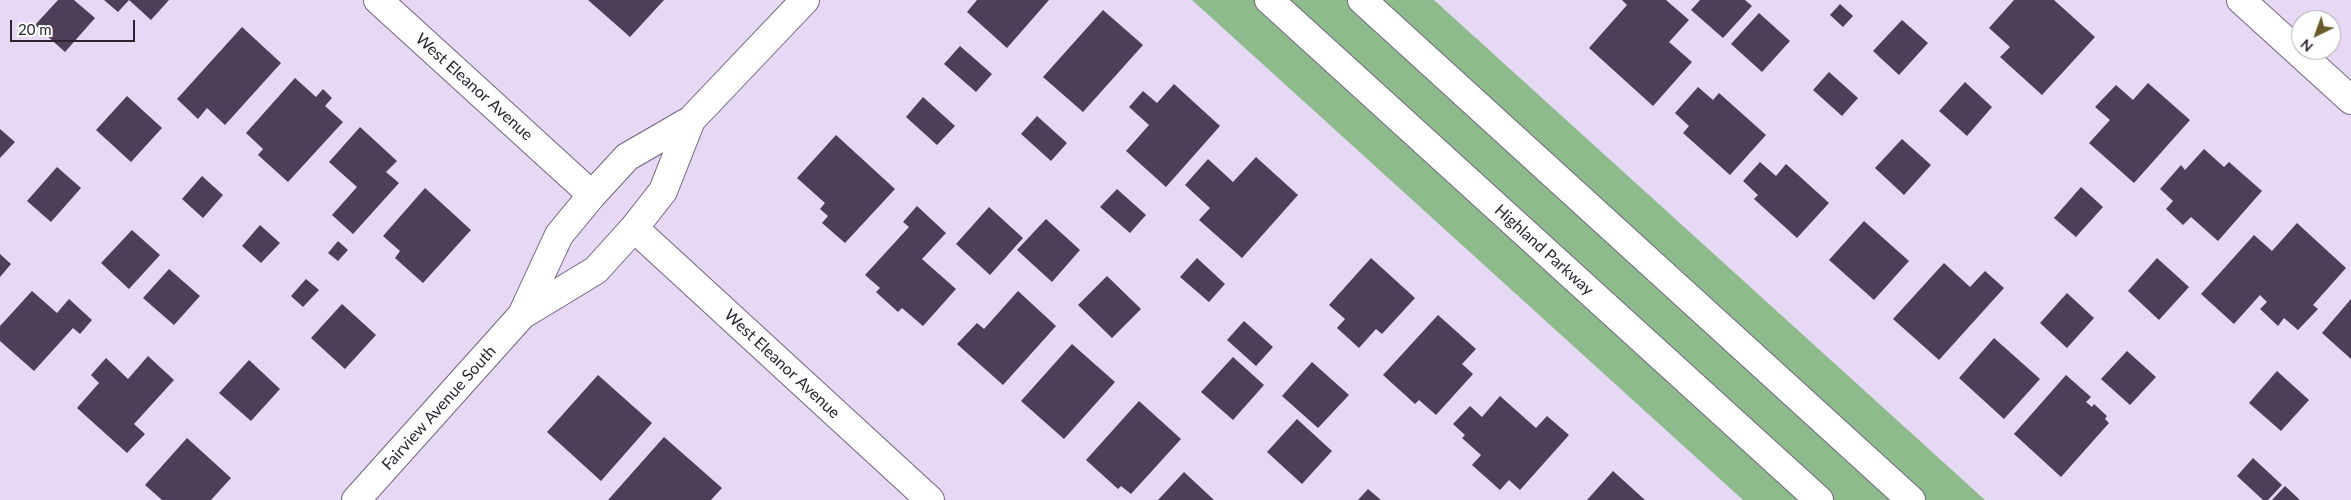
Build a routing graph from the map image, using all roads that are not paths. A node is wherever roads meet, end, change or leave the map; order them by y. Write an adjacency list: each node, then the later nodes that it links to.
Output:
1 (378, 0): 8 (street, West Eleanor Avenue)
2 (805, 0): 7 (street, Fairview Avenue South)
3 (1269, 0): 13 (street, Highland Parkway)
4 (1362, 0): 14 (street)
5 (2242, 0): 6 (street)
6 (2351, 100)
7 (692, 120): 8 (street, Fairview Avenue South); 9 (street, Fairview Avenue South)
8 (592, 195): 10 (street, Fairview Avenue South)
9 (634, 228): 10 (street, Fairview Avenue South); 12 (street, West Eleanor Avenue)
10 (522, 315): 11 (street, Fairview Avenue South)
11 (356, 500)
12 (930, 500)
13 (1819, 500)
14 (1911, 500)

